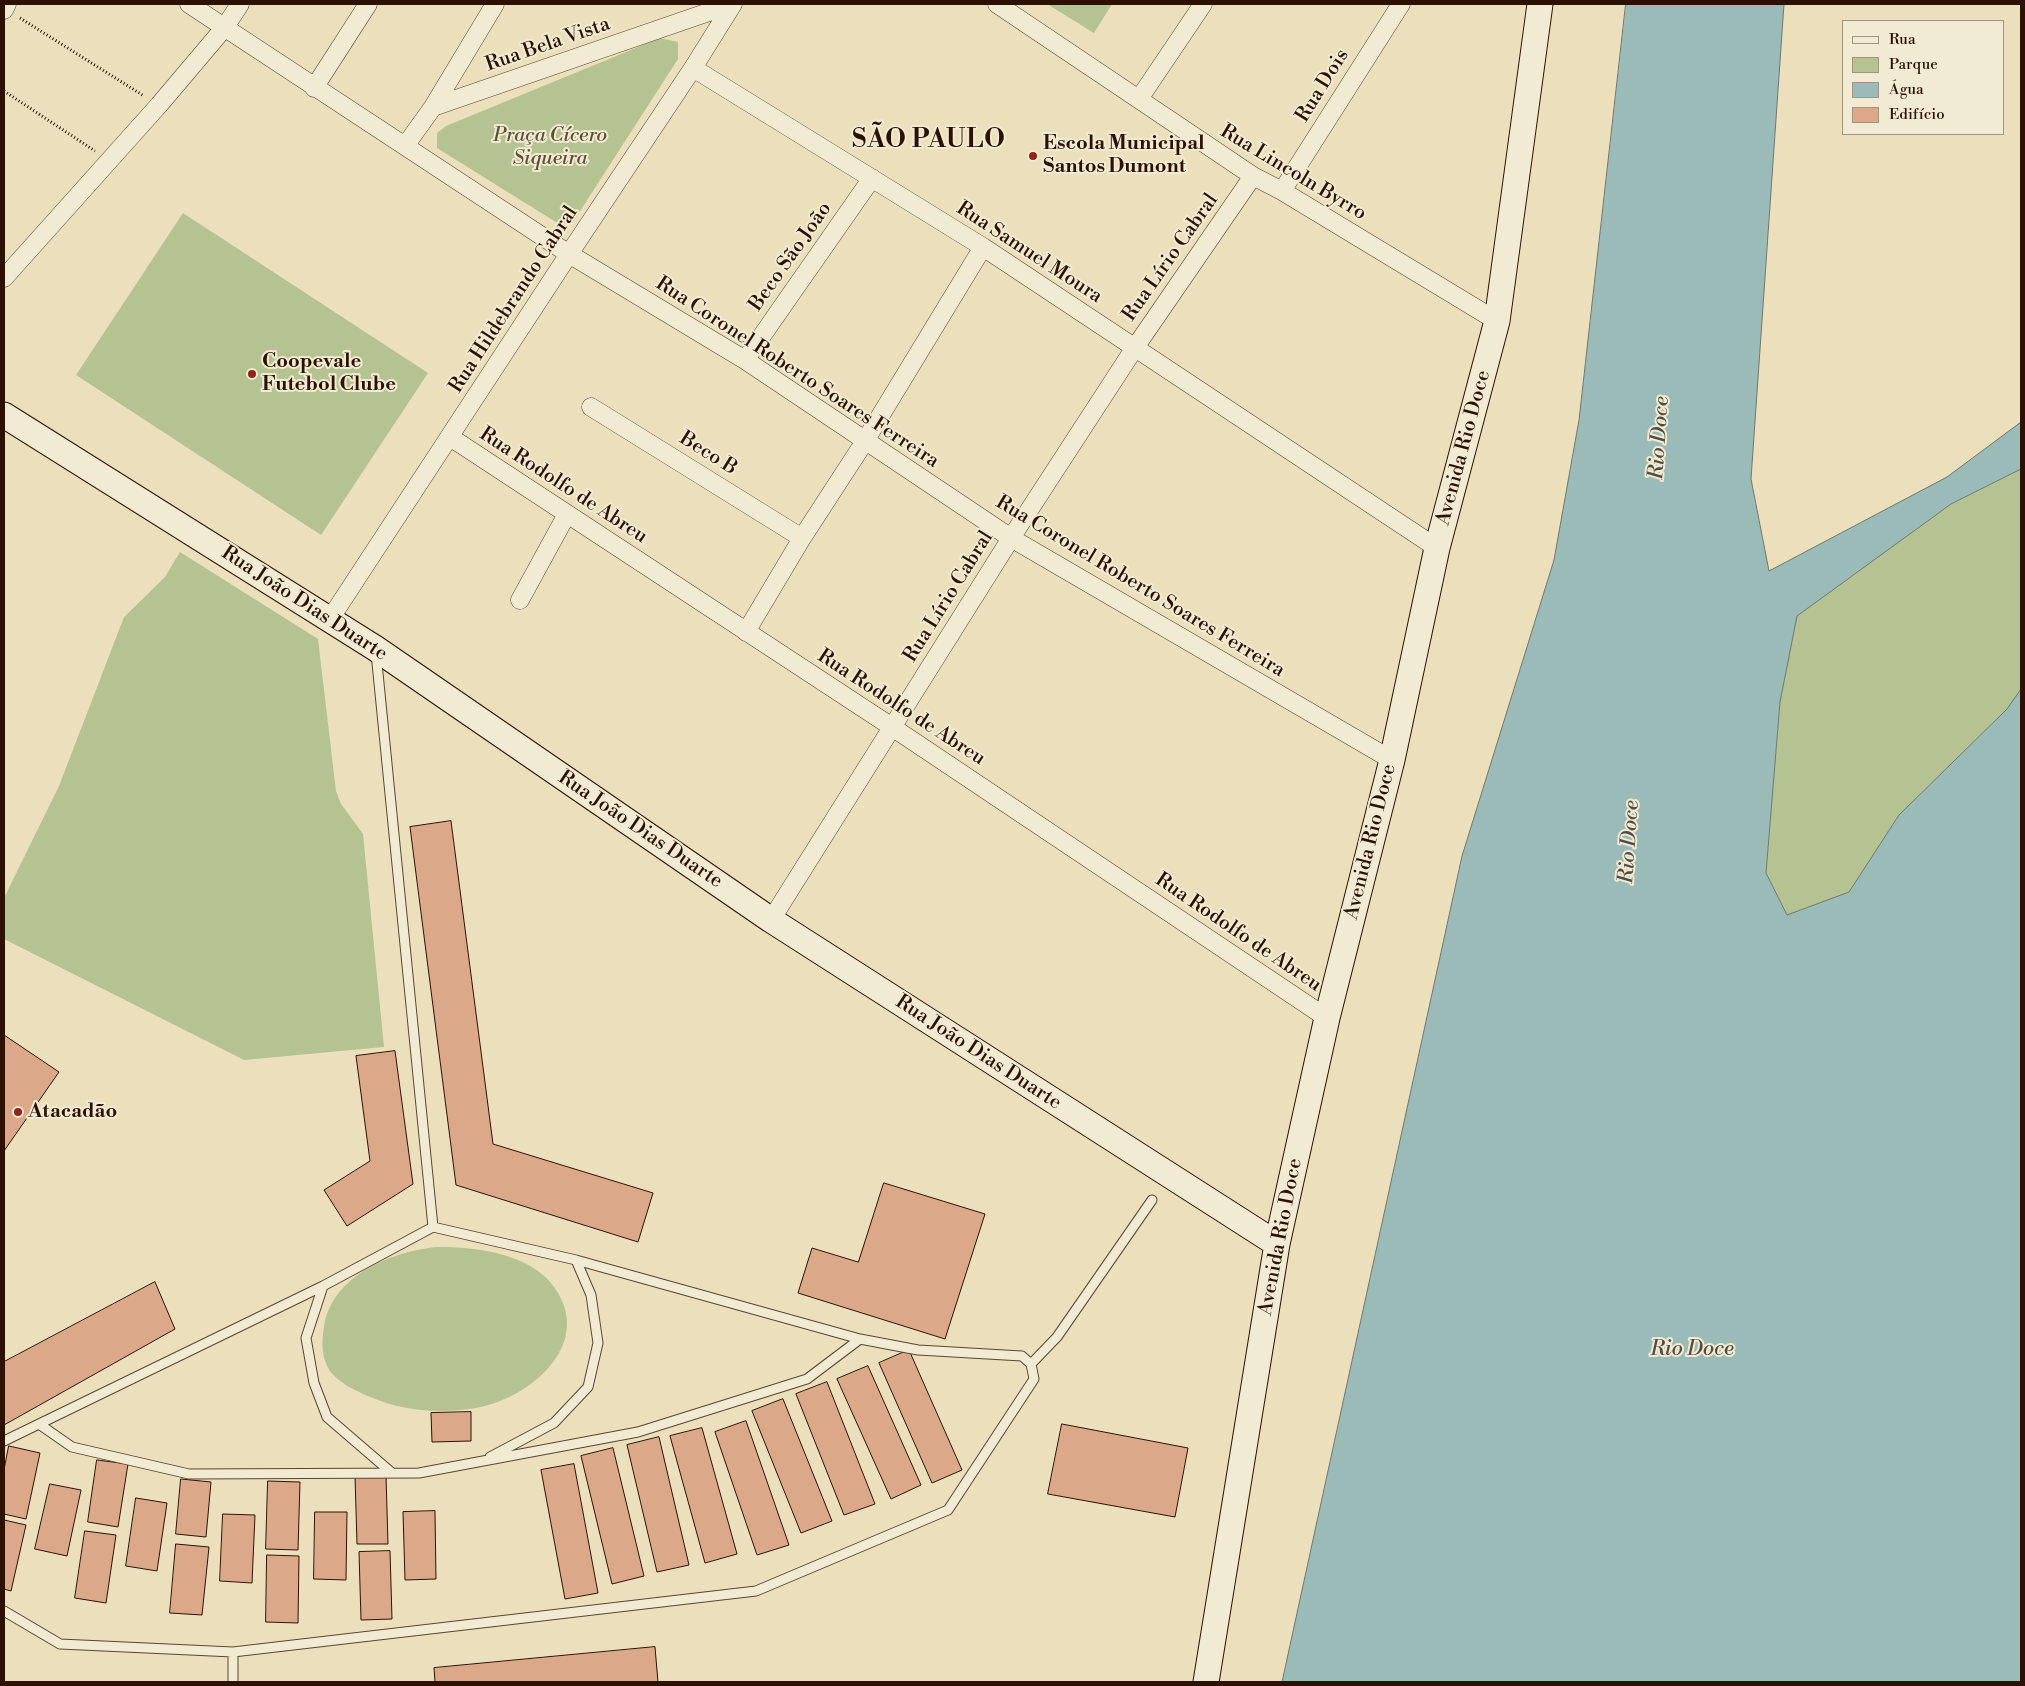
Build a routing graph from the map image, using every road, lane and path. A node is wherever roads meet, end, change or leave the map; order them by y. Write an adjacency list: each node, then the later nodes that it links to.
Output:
1 (7, 4): 11 (street)
2 (189, 4): 12 (street, Rua Coronel Roberto Soares Ferreira)
3 (240, 4): 12 (street)
4 (368, 4): 14 (street)
5 (495, 4): 18 (street)
6 (733, 4): 13 (street, Rua Hildebrando Cabral); 18 (street, Rua Bela Vista)
7 (997, 4): 16 (street, Rua Lincoln Byrro)
8 (1202, 4): 16 (street)
9 (1401, 4): 23 (street, Rua Dois)
10 (1540, 4): 27 (street, Avenida Rio Doce)
11 (4, 9): 17 (path)
12 (225, 27): 14 (street, Rua Coronel Roberto Soares Ferreira); 17 (street)
13 (692, 68): 22 (street, Rua Samuel Moura); 25 (street, Rua Hildebrando Cabral)
14 (314, 88): 19 (street, Rua Coronel Roberto Soares Ferreira)
15 (4, 91): 20 (path)
16 (1139, 99): 21 (street, Rua Lincoln Byrro)
17 (159, 105): 20 (street)
18 (433, 107): 19 (street)
19 (405, 146): 25 (street, Rua Coronel Roberto Soares Ferreira)
20 (110, 160): 26 (street)
21 (1253, 176): 23 (street, Rua Lincoln Byrro); 28 (street, Rua Lírio Cabral)
22 (872, 178): 24 (street, Rua Samuel Moura); 29 (street, Beco São João)
23 (1282, 191): 27 (street, Rua Lincoln Byrro)
24 (983, 246): 28 (street, Rua Samuel Moura); 33 (street)
25 (568, 254): 29 (street, Rua Coronel Roberto Soares Ferreira); 32 (street, Rua Hildebrando Cabral)
26 (4, 278)
27 (1497, 321): 37 (street, Avenida Rio Doce)
28 (1134, 349): 36 (street, Rua Lírio Cabral); 37 (street, Rua Samuel Moura)
29 (745, 360): 33 (street, Rua Coronel Roberto Soares Ferreira)
30 (591, 407): 35 (street, Beco B)
31 (4, 415): 39 (street, Rua João Dias Duarte)
32 (450, 437): 34 (street, Rua Rodolfo de Abreu); 39 (street, Rua Hildebrando Cabral)
33 (865, 441): 35 (street); 36 (street, Rua Coronel Roberto Soares Ferreira)
34 (567, 514): 38 (street); 40 (street, Rua Rodolfo de Abreu)
35 (802, 538): 40 (street)
36 (1011, 538): 42 (street, Rua Lírio Cabral); 43 (street, Rua Coronel Roberto Soares Ferreira)
37 (1437, 548): 43 (street, Avenida Rio Doce)
38 (520, 600)
39 (330, 619): 41 (street, Rua João Dias Duarte)
40 (746, 632): 42 (street, Rua Rodolfo de Abreu)
41 (375, 648): 44 (street, Rua João Dias Duarte); 47 (lane)
42 (892, 727): 44 (street, Rua Lírio Cabral); 45 (street, Rua Rodolfo de Abreu)
43 (1392, 760): 45 (street, Avenida Rio Doce)
44 (771, 920): 48 (street, Rua João Dias Duarte)
45 (1327, 1018): 48 (street, Avenida Rio Doce)
46 (1152, 1200): 52 (lane)
47 (433, 1227): 49 (lane); 50 (lane)
48 (1277, 1244): 60 (street, Avenida Rio Doce)
49 (576, 1260): 51 (lane); 55 (lane)
50 (323, 1286): 53 (lane); 56 (lane)
51 (860, 1339): 52 (lane); 55 (lane)
52 (1032, 1364): 58 (lane)
53 (39, 1424): 54 (lane); 56 (lane)
54 (4, 1441)
55 (483, 1461): 56 (lane)
56 (392, 1473)
57 (4, 1611): 58 (lane)
58 (233, 1652): 59 (lane)
59 (233, 1682)
60 (1206, 1682)

